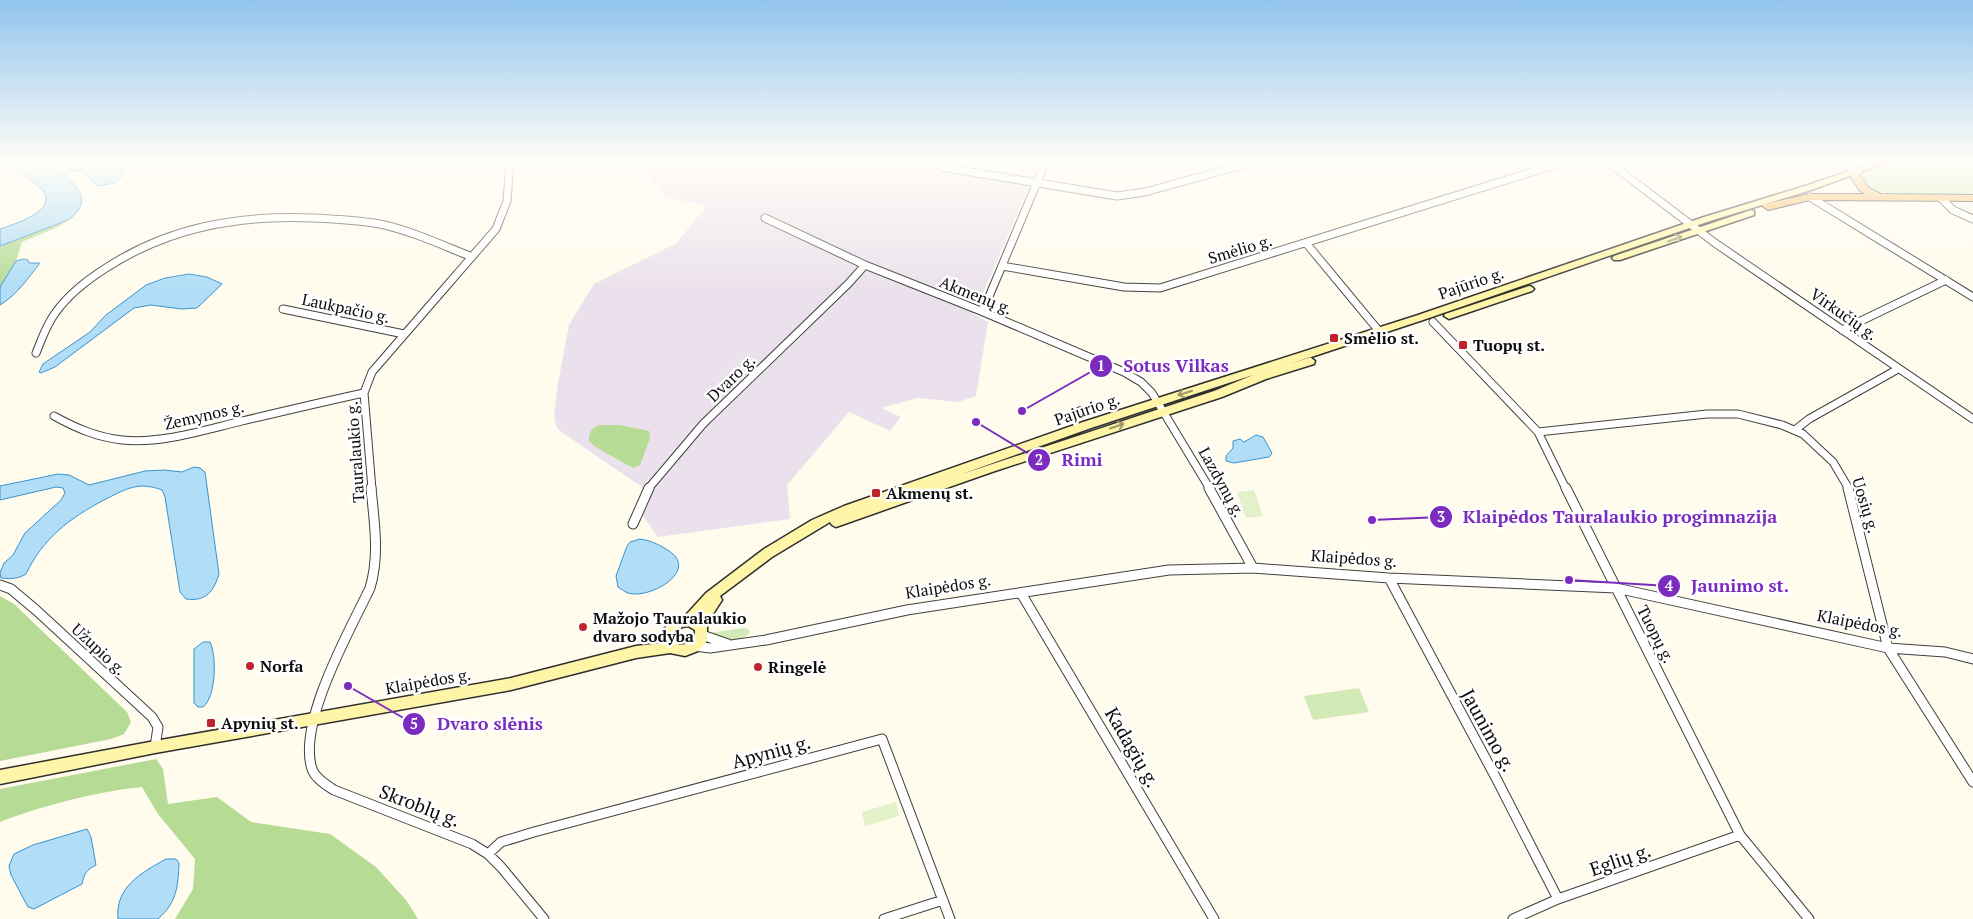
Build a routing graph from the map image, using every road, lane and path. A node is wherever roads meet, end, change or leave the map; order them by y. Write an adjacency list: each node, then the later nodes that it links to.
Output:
1 (507, 204): 15 (street, Tauralaukio g.)
2 (1029, 204): 17 (street)
3 (1430, 204): 14 (street, Smėlio g.)
4 (1665, 204): 12 (street, Virkučių g.)
5 (1768, 204): 12 (main road, Pajūrio g.)
6 (1775, 204): 9 (highway)
7 (1826, 204): 18 (street)
8 (1946, 204): 11 (street)
9 (1768, 206): 13 (main road, Pajūrio g.)
10 (765, 218): 16 (street, Akmenų g.)
11 (1973, 219)
12 (1692, 224): 13 (street, Virkučių g.); 24 (main road, Pajūrio g.)
13 (1700, 231): 22 (main road, Pajūrio g., one-way to 13); 23 (street, Virkučių g.)
14 (1306, 243): 17 (street, Smėlio g.); 24 (street)
15 (472, 257): 25 (street, Tauralaukio g.); 26 (street)
16 (865, 266): 21 (street, Akmenų g.); 34 (street, Dvaro g.)
17 (1002, 266): 21 (street)
18 (1946, 280): 19 (street); 23 (street)
19 (1973, 297)
20 (283, 309): 25 (street, Laukpačio g.)
21 (981, 311): 29 (street, Akmenų g.)
22 (1433, 322): 29 (main road, Pajūrio g.); 33 (street, Tuopų g.)
23 (1842, 330): 27 (street, Virkučių g.)
24 (1379, 331): 29 (main road, Pajūrio g., one-way to 29)
25 (404, 334): 28 (street, Tauralaukio g.)
26 (36, 352)
27 (1898, 369): 31 (street, Virkučių g.); 32 (street)
28 (364, 393): 30 (street, Žemynos g.); 50 (street, Tauralaukio g.)
29 (1161, 407): 35 (street, Lazdynų g.); 40 (main road, Pajūrio g.); 41 (main road, Pajūrio g., one-way to 29)
30 (54, 416)
31 (1973, 419)
32 (1795, 430): 33 (street, Uosių g.); 46 (street, Uosių g.)
33 (1538, 432): 38 (street, Tuopų g.)
34 (633, 524)
35 (1253, 568): 36 (street, Klaipėdos g.); 39 (street, Klaipėdos g.)
36 (1388, 578): 38 (street, Klaipėdos g.); 56 (street, Jaunimo g.)
37 (0, 586): 51 (street, Užupio g.)
38 (1616, 588): 46 (street, Klaipėdos g.); 54 (street, Tuopų g.)
39 (1021, 593): 43 (street, Klaipėdos g.); 61 (street, Kadagių g.)
40 (689, 620): 41 (main road); 42 (main road, Pajūrio g.)
41 (701, 631): 43 (street, Klaipėdos g.); 44 (main road, Pajūrio g.)
42 (668, 633): 45 (main road); 47 (main road, Pajūrio g.)
43 (732, 644): 44 (street, Klaipėdos g.)
44 (695, 646): 45 (main road, Pajūrio g.)
45 (670, 647): 47 (main road, Pajūrio g.)
46 (1888, 648): 48 (street, Klaipėdos g.); 53 (street, Uosių g.)
47 (636, 652): 49 (main road, Pajūrio g.)
48 (1973, 658)
49 (596, 664): 50 (main road, Klaipėdos g.)
50 (314, 719): 51 (main road, Klaipėdos g.); 55 (street, Skroblų g.)
51 (155, 747): 52 (main road, Klaipėdos g.)
52 (0, 777)
53 (1973, 782)
54 (1740, 835): 56 (street, Eglių g.); 63 (street, Tuopų g.)
55 (488, 854): 57 (street, Apynių g.); 58 (street, Skroblų g.)
56 (1558, 899): 62 (street, Eglių g.)
57 (943, 900): 59 (street); 60 (street, Apynių g.)
58 (544, 919)
59 (884, 919)
60 (950, 919)
61 (1214, 919)
62 (1512, 919)
63 (1809, 919)

